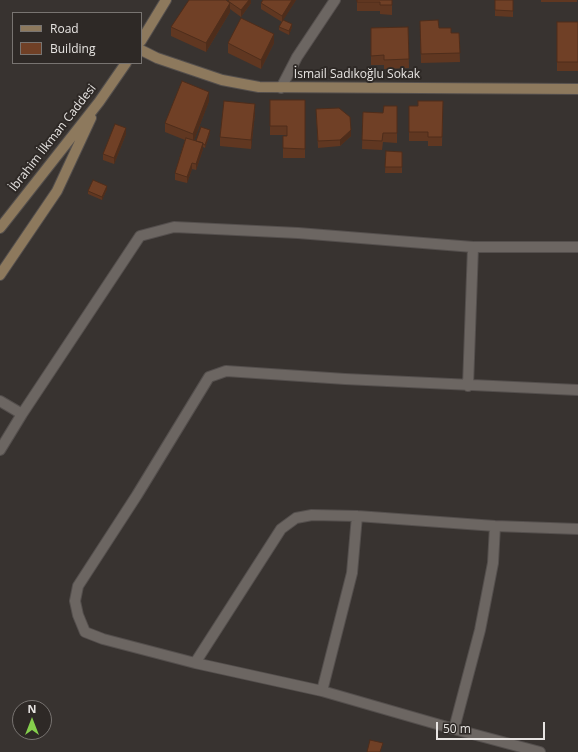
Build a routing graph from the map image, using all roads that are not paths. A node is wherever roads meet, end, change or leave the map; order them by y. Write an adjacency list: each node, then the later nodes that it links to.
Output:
1 (166, 0): 3 (street)
2 (335, 0): 6 (street)
3 (142, 39)
4 (142, 50): 6 (street, İsmail Sadıkoğlu Sokak)
5 (125, 64): 8 (street, İbrahim İlkman Caddesi)
6 (281, 88): 7 (street, İsmail Sadıkoğlu Sokak)
7 (578, 89)
8 (99, 102): 9 (street, İbrahim İlkman Caddesi); 12 (street)
9 (0, 228)
10 (473, 247): 11 (street); 13 (street); 16 (street)
11 (578, 247)
12 (0, 275)
13 (468, 386): 14 (street); 21 (street)
14 (578, 390)
15 (0, 401): 16 (street)
16 (22, 414): 17 (street)
17 (0, 450)
18 (357, 516): 19 (street); 21 (street); 22 (street)
19 (495, 526): 20 (street); 23 (street)
20 (578, 529)
21 (194, 663): 22 (street)
22 (322, 690): 23 (street)
23 (454, 729): 24 (street)
24 (540, 752)

